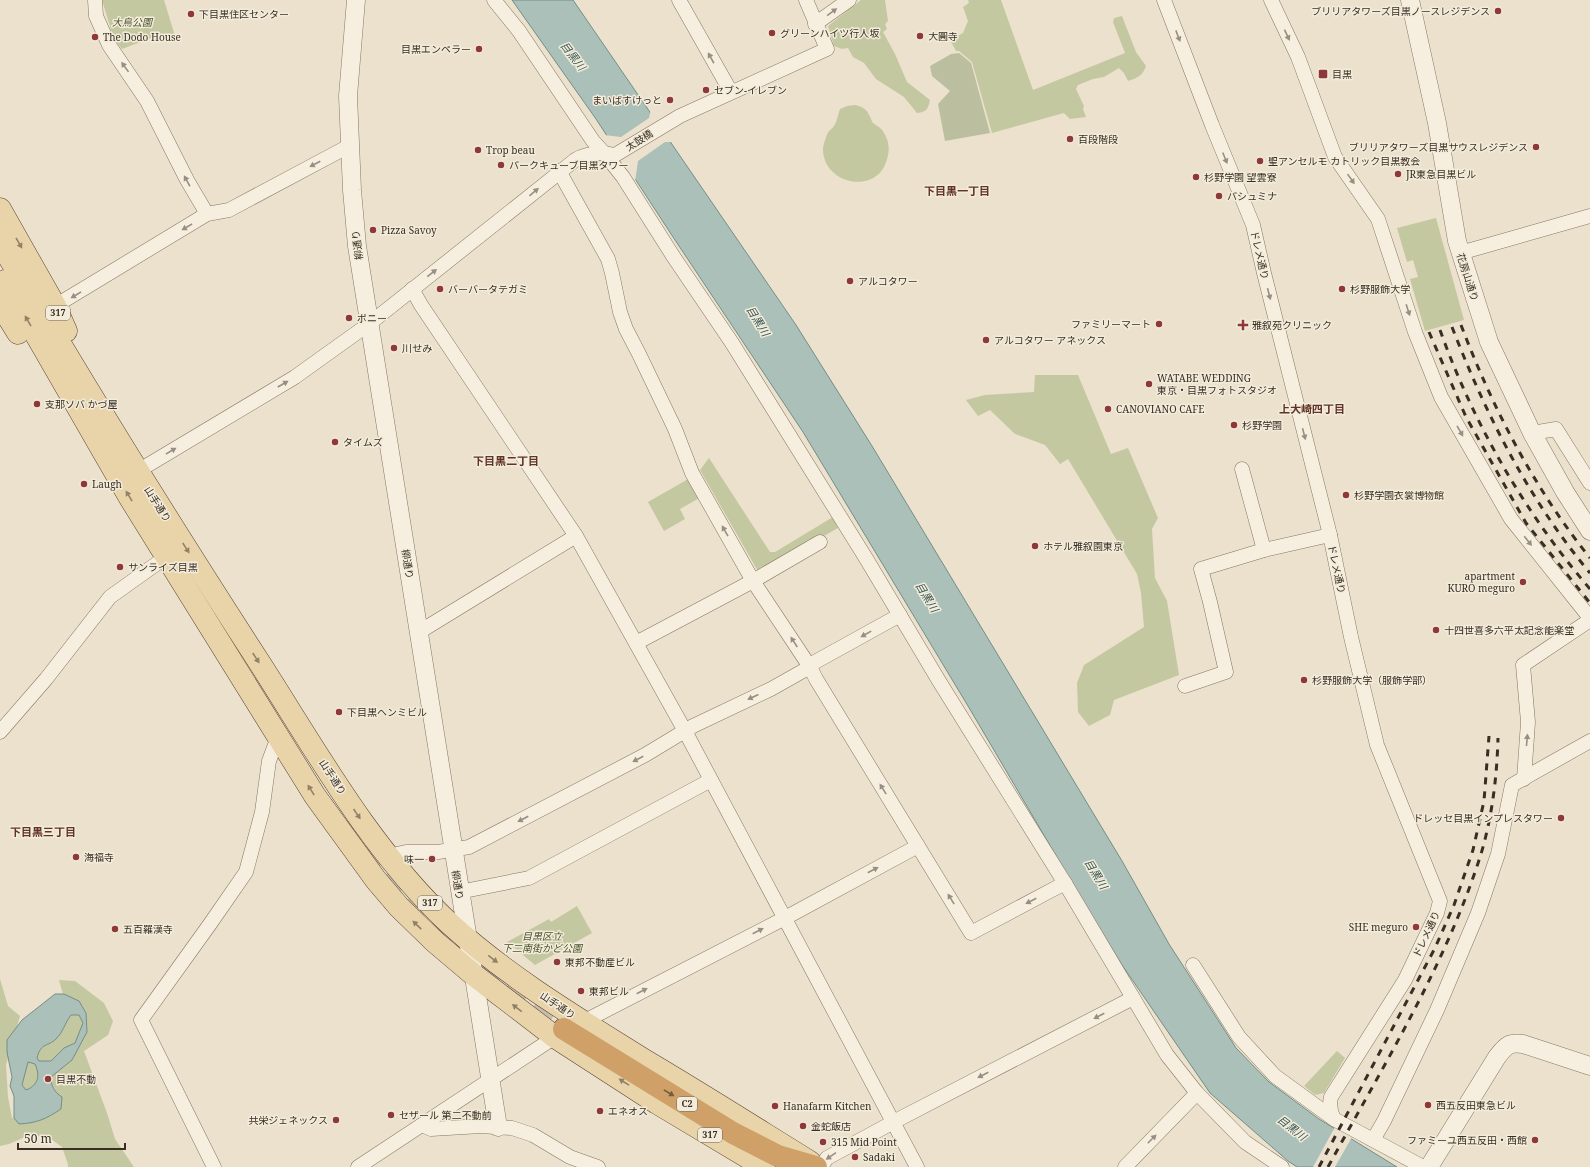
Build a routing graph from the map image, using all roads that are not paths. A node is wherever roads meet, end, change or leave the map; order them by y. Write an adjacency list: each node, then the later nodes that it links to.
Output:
1 (95, 0): 16 (street, one-way to 1)
2 (356, 0): 12 (street, 柳通り)
3 (494, 0): 13 (street)
4 (679, 0): 11 (street, one-way to 4)
5 (806, 0): 10 (street)
6 (848, 0): 10 (street, one-way to 6)
7 (1164, 0): 32 (street, ドレメ通り, one-way to 32)
8 (1271, 0): 39 (street, one-way to 39)
9 (1410, 0): 19 (street, 花房山通り)
10 (816, 24): 11 (street, 太鼓橋)
11 (731, 92): 13 (street, 太鼓橋)
12 (349, 146): 16 (street, one-way to 16); 24 (street, 柳通り)
13 (610, 154): 14 (street); 38 (street)
14 (559, 172): 21 (street, one-way to 14); 37 (street, one-way to 14)
15 (0, 209): 23 (main road, 317, one-way to 23)
16 (207, 214): 23 (street, one-way to 23)
17 (1590, 216): 19 (street)
18 (0, 242): 25 (main road, 山手通り / 317)
19 (1460, 253): 26 (street, 花房山通り)
20 (0, 273): 27 (main road, 山手通り / 317, one-way to 20)
21 (412, 289): 24 (street); 33 (street)
22 (0, 304): 27 (main road, 317)
23 (55, 306): 25 (main road, 317)
24 (369, 324): 29 (street, one-way to 24); 40 (street, 柳通り)
25 (108, 421): 29 (main road, 山手通り / 317)
26 (1532, 433): 30 (street); 31 (street, 花房山通り)
27 (110, 465): 36 (main road, 山手通り / 317, one-way to 27)
28 (1242, 469): 35 (street)
29 (138, 471): 52 (main road, 山手通り / 317, one-way to 52)
30 (1590, 483)
31 (1590, 531)
32 (1330, 535): 35 (street); 64 (street, ドレメ通り)
33 (576, 536): 40 (street); 41 (street)
34 (820, 542): 37 (street)
35 (1264, 550): 43 (street)
36 (166, 557): 45 (street); 46 (main road, 山手通り / 317)
37 (753, 580): 41 (street); 42 (street, one-way to 37)
38 (900, 615): 42 (street, one-way to 42); 53 (street)
39 (1590, 619): 48 (street, one-way to 39)
40 (419, 632): 51 (street, 柳通り)
41 (636, 643): 44 (street)
42 (810, 667): 44 (street, one-way to 44); 50 (street, one-way to 42)
43 (1185, 686)
44 (685, 731): 49 (street); 51 (street, one-way to 51)
45 (0, 732)
46 (278, 736): 58 (main road, 山手通り / 317, one-way to 46); 70 (street)
47 (1590, 741): 48 (street)
48 (1524, 779): 68 (street)
49 (711, 780): 54 (street); 55 (street)
50 (918, 846): 53 (street, one-way to 50); 55 (street, one-way to 50)
51 (453, 850): 52 (street); 54 (street, 柳通り)
52 (388, 856): 56 (main road, 山手通り / 317)
53 (1065, 883): 59 (street)
54 (459, 892): 56 (street, 柳通り)
55 (784, 918): 60 (street, one-way to 55); 65 (street)
56 (468, 939): 58 (street, 柳通り); 60 (main road, 山手通り / 317, one-way to 60)
57 (1193, 965): 64 (street)
58 (474, 976): 60 (main road, 山手通り / 317, one-way to 58); 62 (street, 柳通り)
59 (1133, 998): 63 (street); 65 (street, one-way to 65)
60 (567, 1029): 62 (street); 73 (main road, 山手通り / 317, one-way to 60); 74 (highway, C2, one-way to 74)
61 (1590, 1066): 80 (street)
62 (490, 1079): 66 (street); 67 (street, 柳通り)
63 (1197, 1093): 77 (street, one-way to 63); 78 (street)
64 (1334, 1119): 68 (street)
65 (892, 1122): 75 (street, one-way to 75); 76 (street)
66 (422, 1125): 67 (street); 71 (street)
67 (498, 1127): 69 (street)
68 (1373, 1140): 79 (street)
69 (573, 1162): 72 (street)
70 (214, 1167)
71 (358, 1167)
72 (598, 1167)
73 (764, 1167)
74 (817, 1167)
75 (821, 1167)
76 (917, 1167)
77 (1125, 1167)
78 (1282, 1167)
79 (1423, 1167)
80 (1429, 1167)

